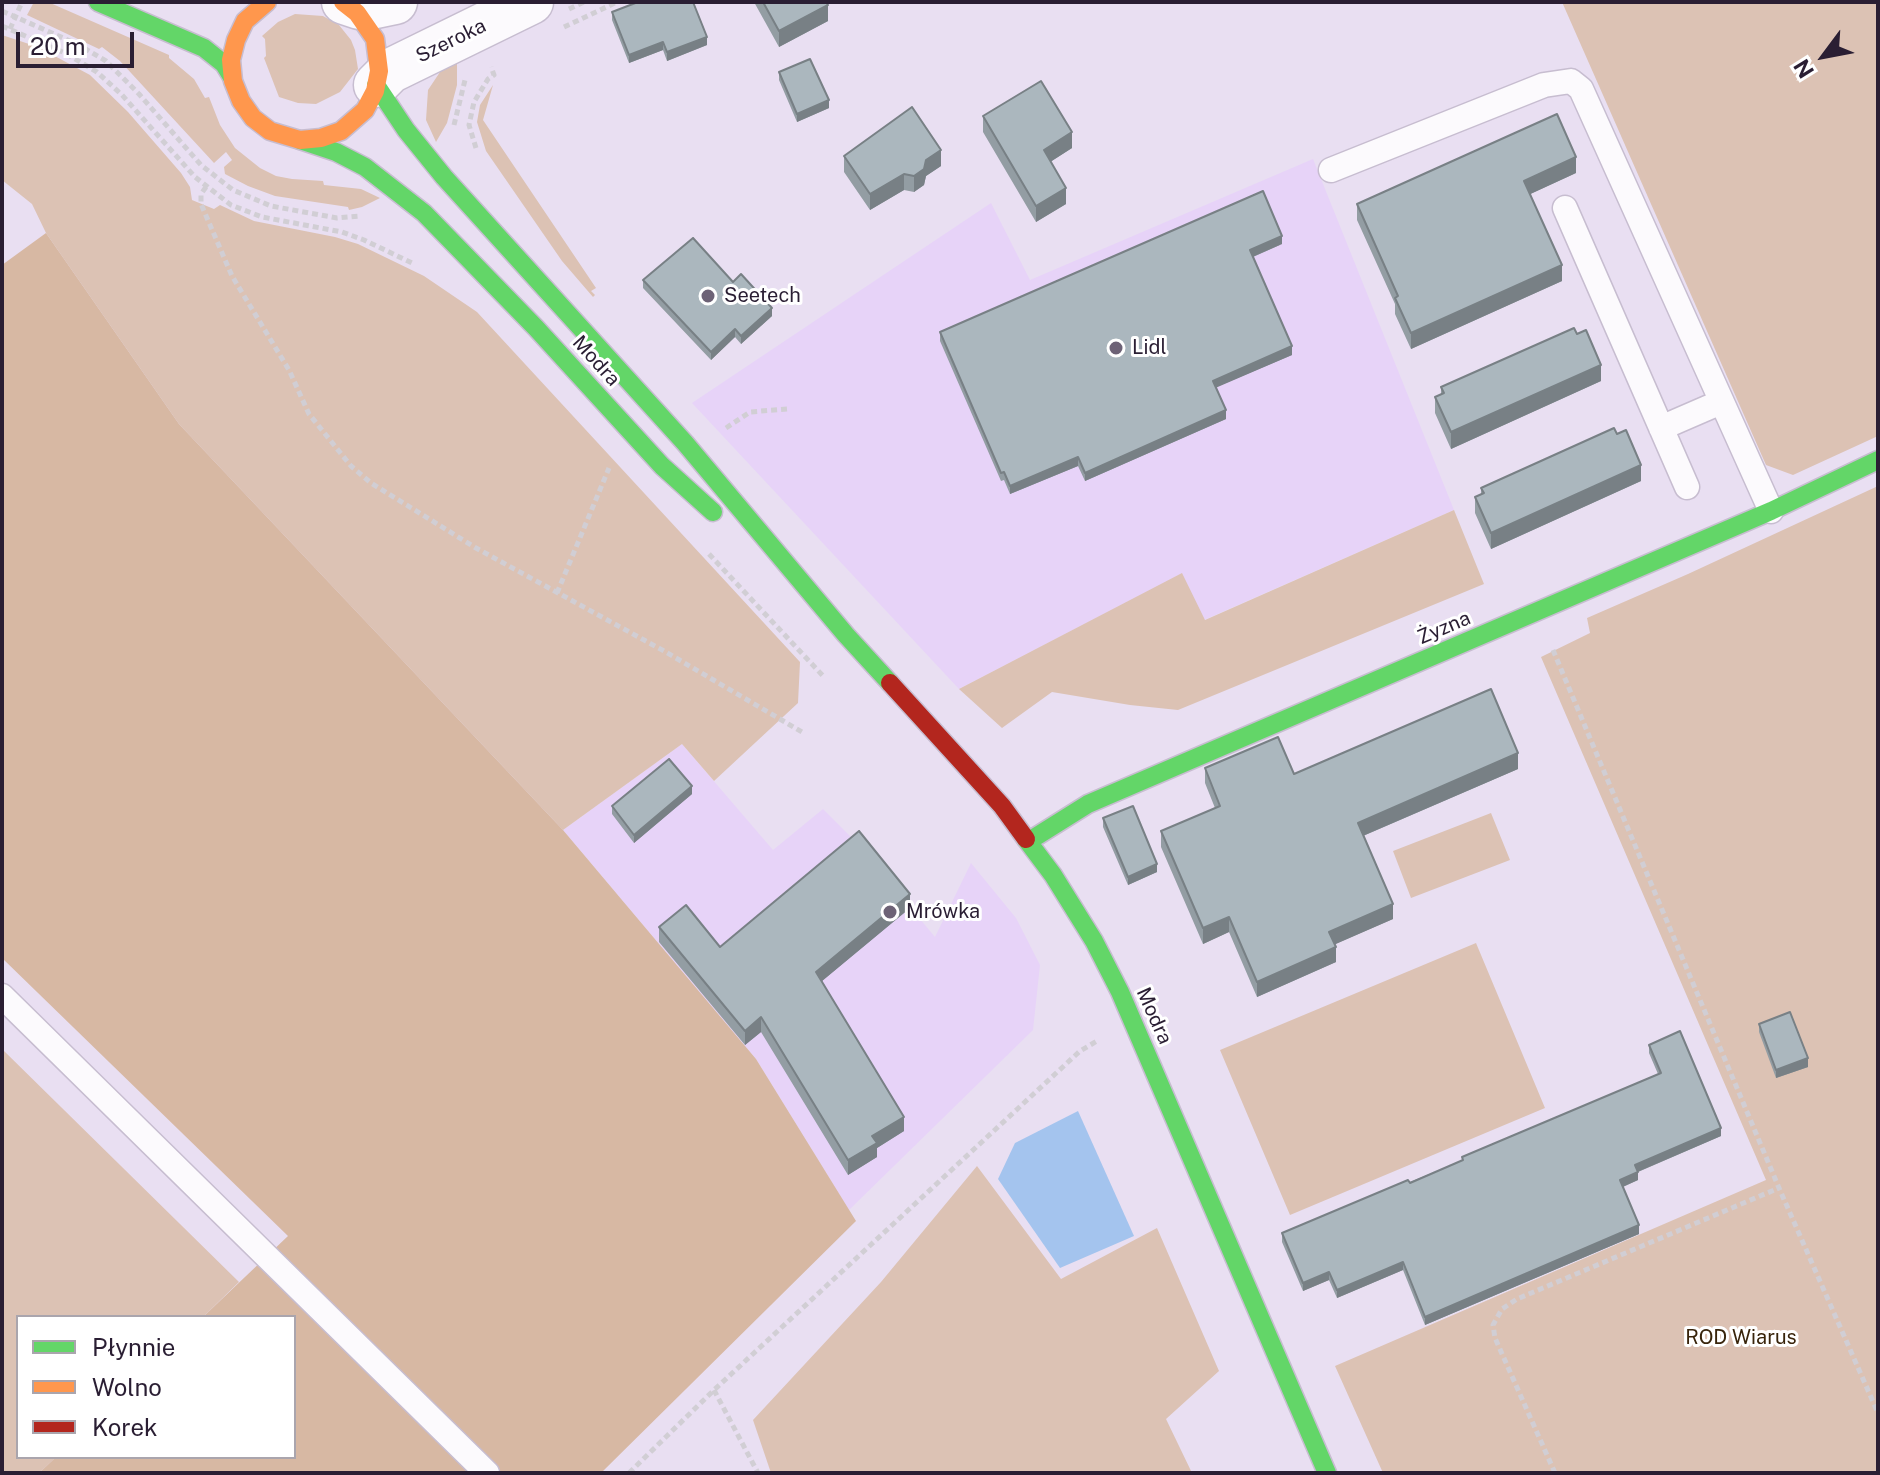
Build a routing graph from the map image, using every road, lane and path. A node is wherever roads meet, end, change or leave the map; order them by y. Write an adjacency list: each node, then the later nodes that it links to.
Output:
1 (22, 2): 9 (path)
2 (98, 2): 13 (street)
3 (253, 2): 4 (street)
4 (264, 2): 13 (street)
5 (344, 2): 6 (street); 14 (street)
6 (395, 2)
7 (531, 2): 14 (street, Szeroka)
8 (2, 11): 9 (path)
9 (15, 17): 11 (path); 20 (path)
10 (2, 26): 11 (path)
11 (10, 29): 18 (path)
12 (465, 72): 15 (path)
13 (232, 77): 16 (street, Modra)
14 (376, 85): 16 (street); 32 (street, Modra)
15 (450, 132)
16 (300, 140): 32 (street, Modra)
17 (1331, 170): 22 (lane)
18 (206, 187): 21 (path); 31 (path)
19 (1565, 208): 24 (lane)
20 (368, 213)
21 (424, 269)
22 (1721, 402): 24 (lane); 29 (lane)
23 (787, 409): 25 (path)
24 (1661, 428): 28 (lane)
25 (724, 429)
26 (1878, 460): 29 (street, Żyzna)
27 (610, 466): 31 (path)
28 (1687, 487)
29 (1771, 511): 36 (street, Żyzna)
30 (706, 550): 34 (path)
31 (557, 593): 35 (path)
32 (846, 635): 36 (street, Modra)
33 (1554, 652): 41 (path)
34 (829, 683)
35 (802, 732)
36 (1029, 841): 38 (street, Modra)
37 (2, 996): 44 (lane)
38 (1134, 1023): 40 (path); 47 (street, Modra)
39 (1098, 1030): 40 (path)
40 (1103, 1041): 42 (path)
41 (1779, 1188): 43 (path); 48 (path)
42 (714, 1390): 45 (path); 46 (path)
43 (1878, 1413)
44 (487, 1473)
45 (629, 1473)
46 (758, 1473)
47 (1327, 1473)
48 (1555, 1473)

